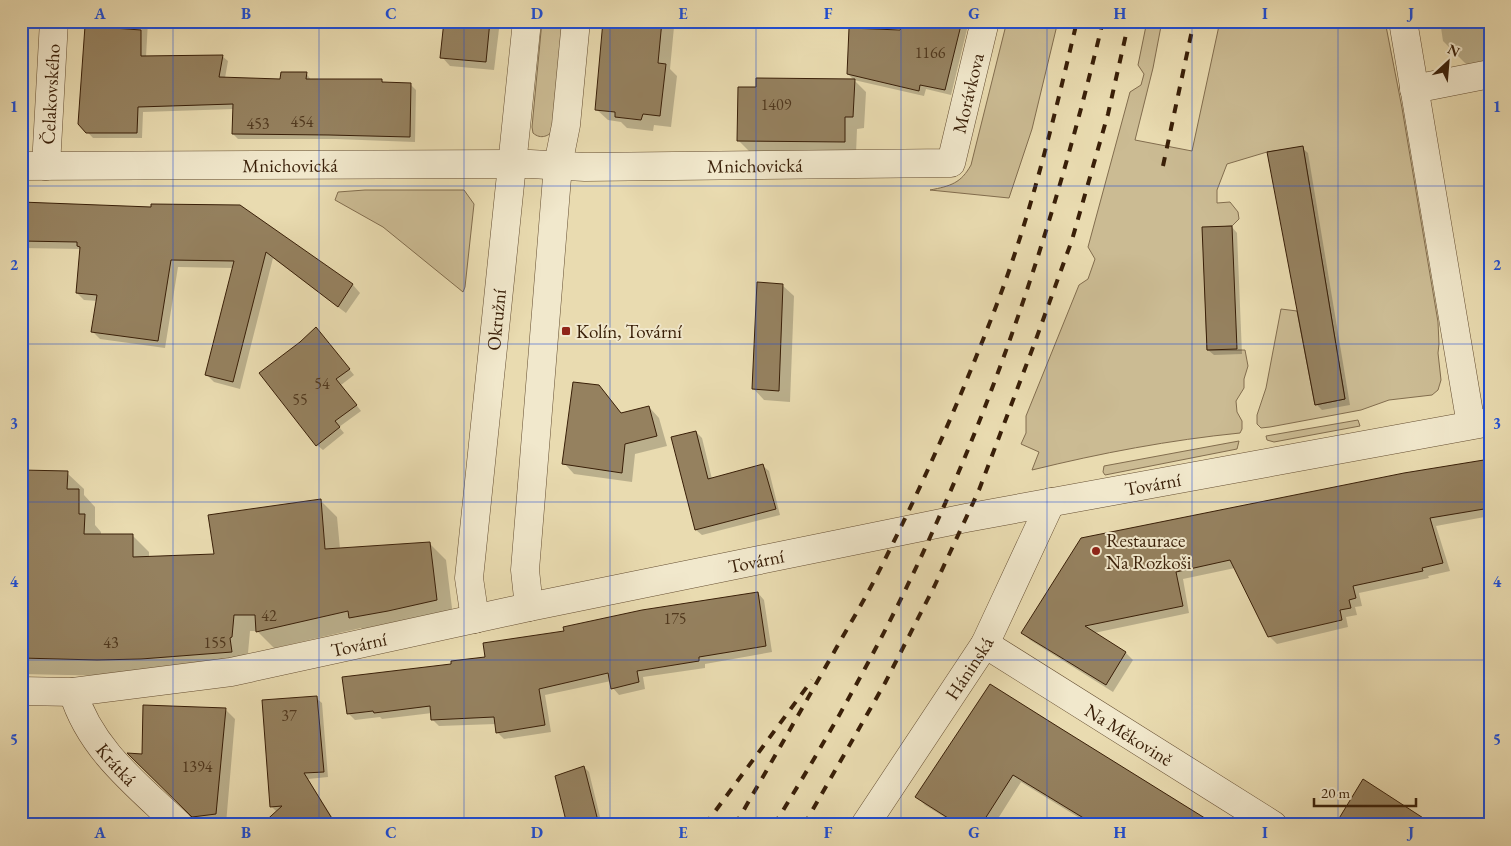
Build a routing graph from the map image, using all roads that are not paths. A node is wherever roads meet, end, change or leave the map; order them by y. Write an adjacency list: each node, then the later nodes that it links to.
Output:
1 (54, 21): 11 (street, Čelakovského)
2 (526, 21): 8 (street, Okružní)
3 (576, 21): 9 (street)
4 (985, 21): 10 (street, Morávkova)
5 (1402, 21): 7 (street)
6 (1490, 74): 7 (street)
7 (1414, 89): 12 (street)
8 (511, 164): 9 (street, Mnichovická); 11 (street, Mnichovická); 15 (street, Okružní)
9 (558, 164): 10 (street, Mnichovická); 14 (street)
10 (951, 164)
11 (34, 166)
12 (1480, 424): 13 (street, Tovární)
13 (1051, 502): 14 (street, Tovární); 16 (street, Háninská)
14 (529, 607): 15 (street, Tovární)
15 (475, 619): 18 (street, Tovární)
16 (985, 644): 20 (street, Háninská); 21 (street, Na Měkovině)
17 (21, 692): 18 (street, Tovární)
18 (73, 692): 19 (street, Krátká)
19 (179, 825)
20 (865, 825)
21 (1273, 825)

